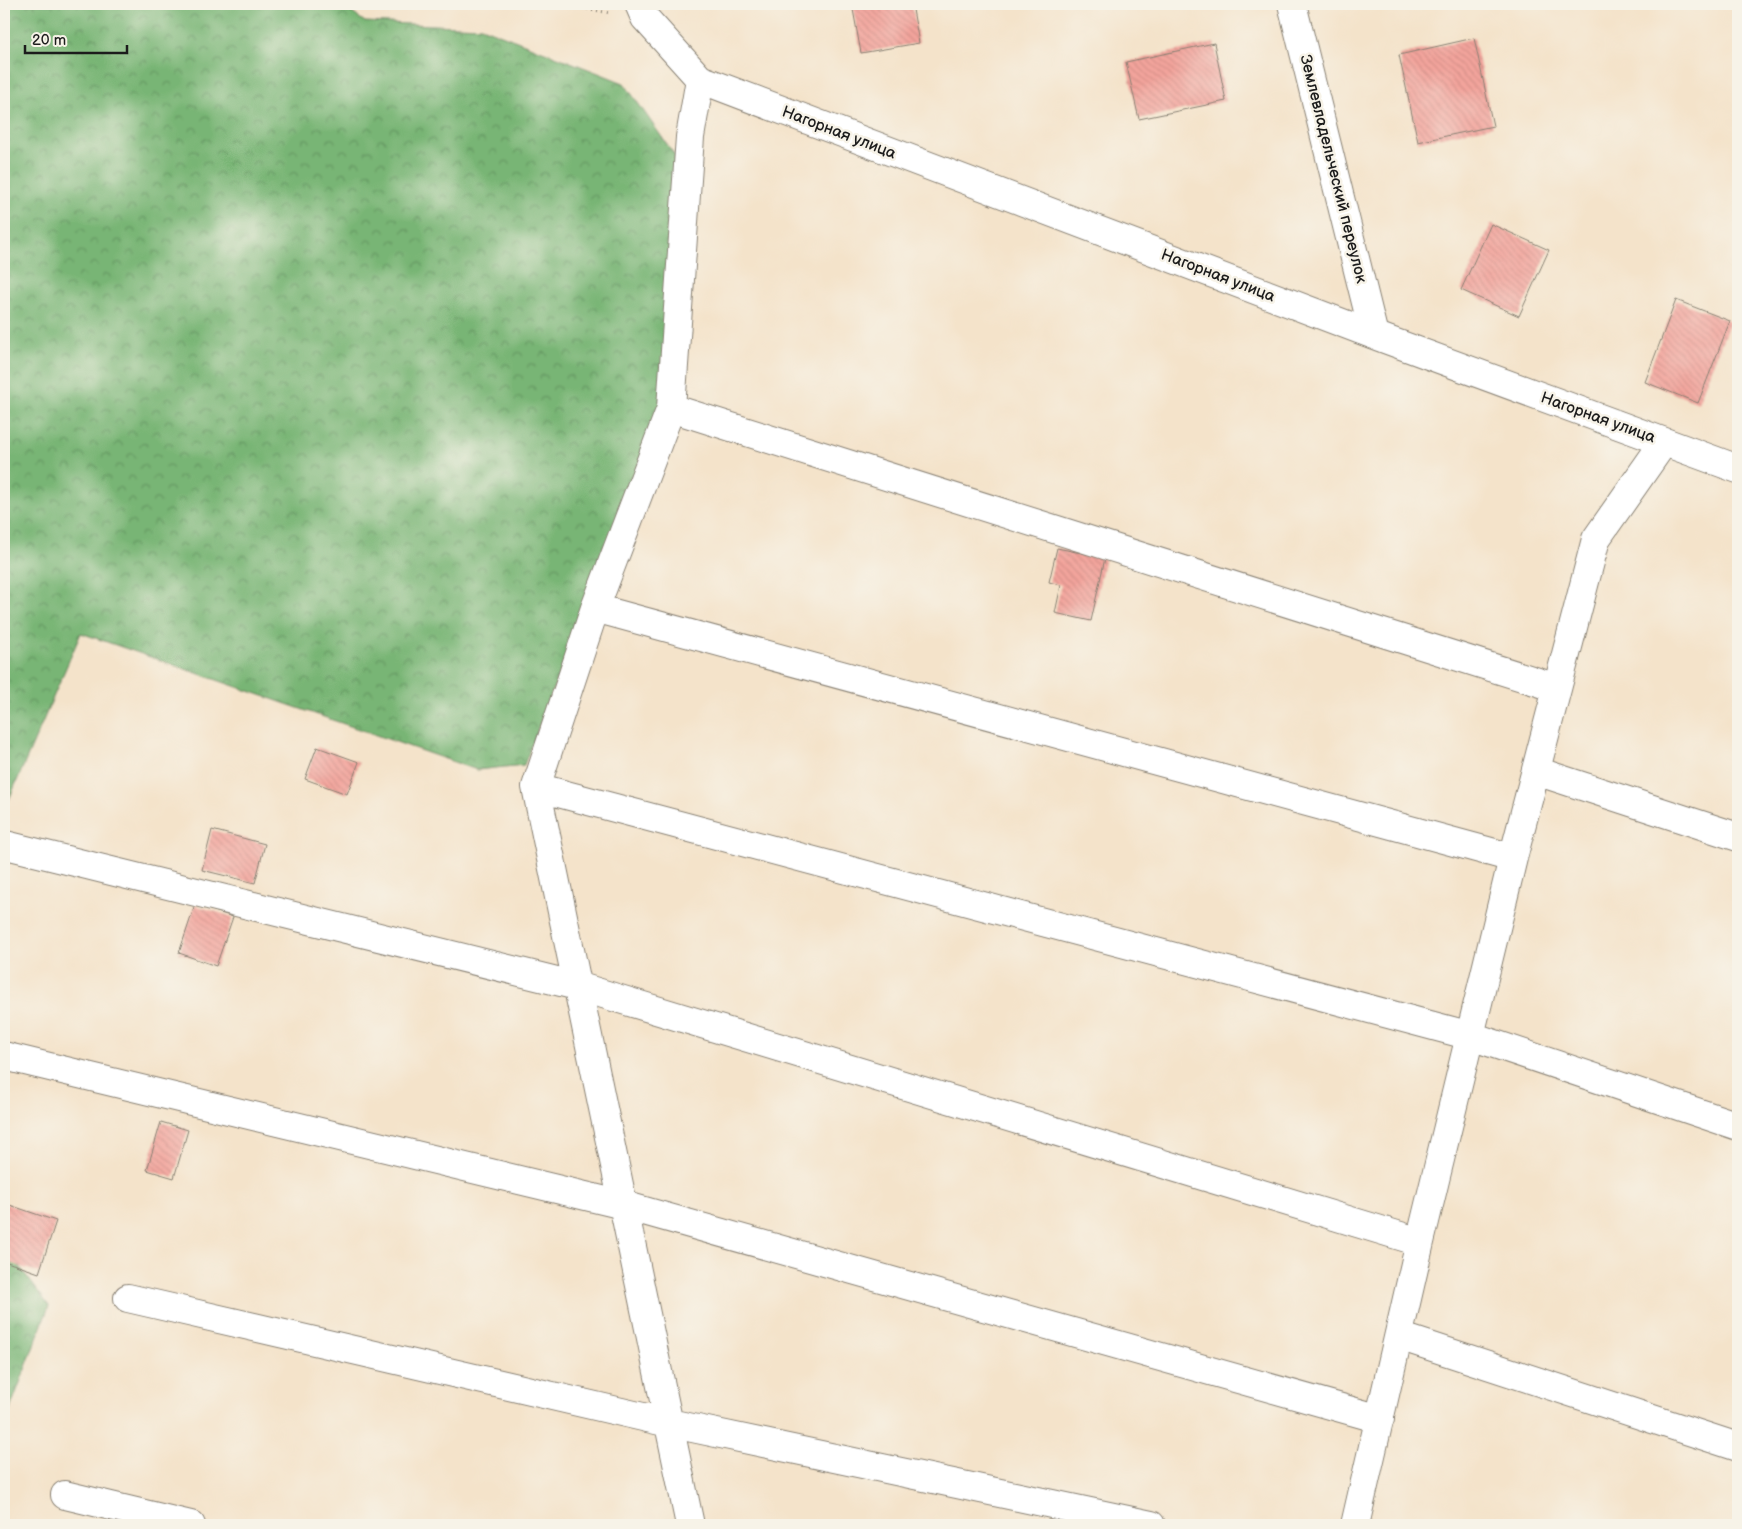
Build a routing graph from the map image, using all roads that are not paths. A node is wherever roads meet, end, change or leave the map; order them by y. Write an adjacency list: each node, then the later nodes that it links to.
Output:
1 (639, 4): 3 (street)
2 (1292, 4): 4 (street, Землевладельческий переулок)
3 (700, 79): 4 (street, Нагорная улица); 5 (street)
4 (1374, 335): 6 (street, Нагорная улица)
5 (671, 408): 8 (street); 9 (street)
6 (1664, 442): 7 (street, Нагорная улица); 9 (street)
7 (1738, 470)
8 (595, 608): 11 (street); 14 (street)
9 (1557, 688): 10 (street)
10 (1536, 771): 12 (street); 14 (street)
11 (536, 787): 15 (street); 16 (street)
12 (1738, 837)
13 (6, 844): 15 (street)
14 (1513, 858): 16 (street)
15 (577, 986): 19 (street); 20 (street)
16 (1471, 1036): 18 (street); 20 (street)
17 (4, 1056): 19 (street)
18 (1738, 1126)
19 (623, 1205): 23 (street); 24 (street)
20 (1420, 1242): 22 (street)
21 (128, 1298): 24 (street)
22 (1399, 1336): 23 (street); 25 (street)
23 (1380, 1419): 30 (street)
24 (669, 1423): 28 (street); 29 (street)
25 (1738, 1447)
26 (65, 1495): 27 (street)
27 (190, 1525)
28 (690, 1525)
29 (1152, 1525)
30 (1355, 1525)

